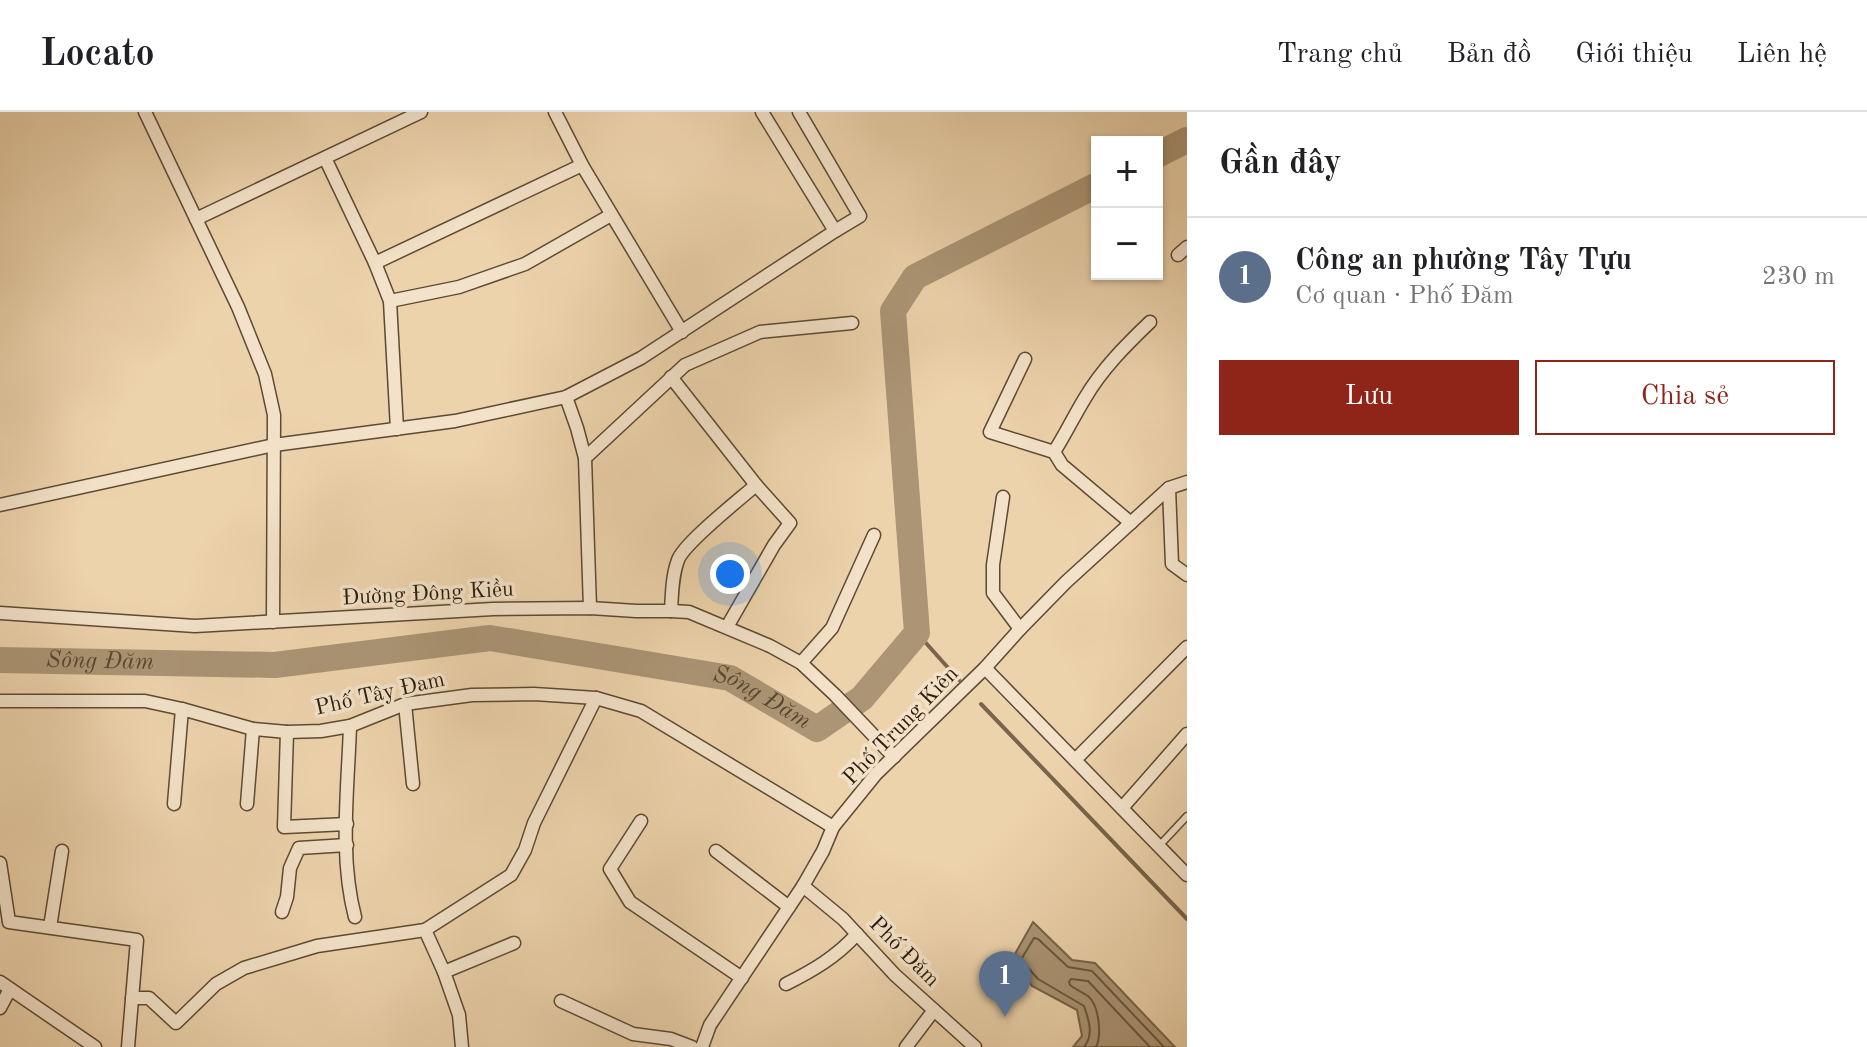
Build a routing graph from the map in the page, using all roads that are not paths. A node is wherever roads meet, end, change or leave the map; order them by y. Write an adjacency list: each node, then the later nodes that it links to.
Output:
1 (145, 112): 9 (street)
2 (421, 112): 6 (street)
3 (555, 112): 7 (street)
4 (762, 112): 10 (street)
5 (799, 112): 10 (street)
6 (325, 158): 9 (street); 11 (street)
7 (582, 165): 8 (street); 11 (street)
8 (611, 215): 12 (street); 15 (street)
9 (196, 219): 20 (street)
10 (835, 231): 15 (street)
11 (375, 263): 12 (street)
12 (390, 301): 19 (street)
13 (1150, 322): 21 (street)
14 (852, 323): 17 (street)
15 (682, 332): 18 (street)
16 (1025, 359): 21 (street)
17 (671, 377): 22 (street); 24 (street)
18 (566, 397): 19 (street); 22 (street)
19 (397, 429): 20 (street)
20 (274, 445): 27 (street); 34 (street)
21 (1054, 452): 28 (street)
22 (585, 458): 31 (street)
23 (1187, 482): 25 (street, Phố Trung Kiên)
24 (756, 485): 32 (street); 35 (street)
25 (1169, 488): 28 (street, Phố Trung Kiên); 30 (street)
26 (1003, 497): 36 (street)
27 (0, 505)
28 (1131, 523): 36 (street, Phố Trung Kiên)
29 (874, 535): 38 (street)
30 (1187, 575)
31 (590, 608): 32 (street, Đường Đông Kiều); 34 (street, Đường Đông Kiều)
32 (671, 611): 35 (street, Đường Đông Kiều)
33 (0, 613): 34 (street, Đường Đông Kiều)
34 (273, 622)
35 (727, 627): 38 (street, Đường Đông Kiều)
36 (1020, 629): 39 (street, Phố Trung Kiên)
37 (1187, 647): 49 (street)
38 (801, 663): 48 (street, Đường Đông Kiều)
39 (983, 670): 48 (street, Phố Trung Kiên); 49 (street)
40 (596, 698): 42 (street, Phố Tây Đam); 57 (street, Phố Tây Đam); 69 (street)
41 (0, 701): 43 (street, Phố Tây Đam)
42 (405, 704): 44 (street, Phố Tây Đam); 50 (street)
43 (182, 709): 45 (street, Phố Tây Đam); 51 (street)
44 (350, 726): 46 (street, Phố Tây Đam); 56 (street)
45 (253, 729): 46 (street, Phố Tây Đam); 52 (street)
46 (287, 732): 56 (street)
47 (1187, 734): 53 (street)
48 (894, 757): 57 (street, Phố Trung Kiên)
49 (1075, 760): 53 (street)
50 (413, 784)
51 (174, 804)
52 (247, 804)
53 (1122, 808): 59 (street)
54 (1187, 816): 59 (lane)
55 (641, 821): 73 (street)
56 (347, 824): 58 (street)
57 (833, 827): 64 (street, Phố Trung Kiên)
58 (347, 845): 66 (street); 67 (street)
59 (1159, 846): 63 (street)
60 (62, 851): 68 (street)
61 (716, 851): 65 (street)
62 (0, 863): 68 (street)
63 (1187, 875)
64 (803, 886): 65 (street, Phố Trung Kiên); 70 (street, Phố Đăm)
65 (789, 907): 73 (street, Phố Trung Kiên)
66 (282, 912)
67 (355, 917)
68 (50, 927): 76 (street)
69 (425, 930): 72 (street); 76 (street)
70 (857, 934): 74 (street); 79 (street, Phố Đăm)
71 (514, 943): 72 (street)
72 (444, 972): 82 (street)
73 (742, 978): 84 (street, Phố Trung Kiên)
74 (786, 984)
75 (5, 986): 78 (street); 80 (street)
76 (132, 998): 81 (street)
77 (561, 1001): 83 (street)
78 (0, 1008)
79 (934, 1010): 85 (street); 86 (street, Phố Đăm)
80 (95, 1047)
81 (128, 1047)
82 (462, 1047)
83 (692, 1047)
84 (702, 1047)
85 (906, 1047)
86 (975, 1047)

